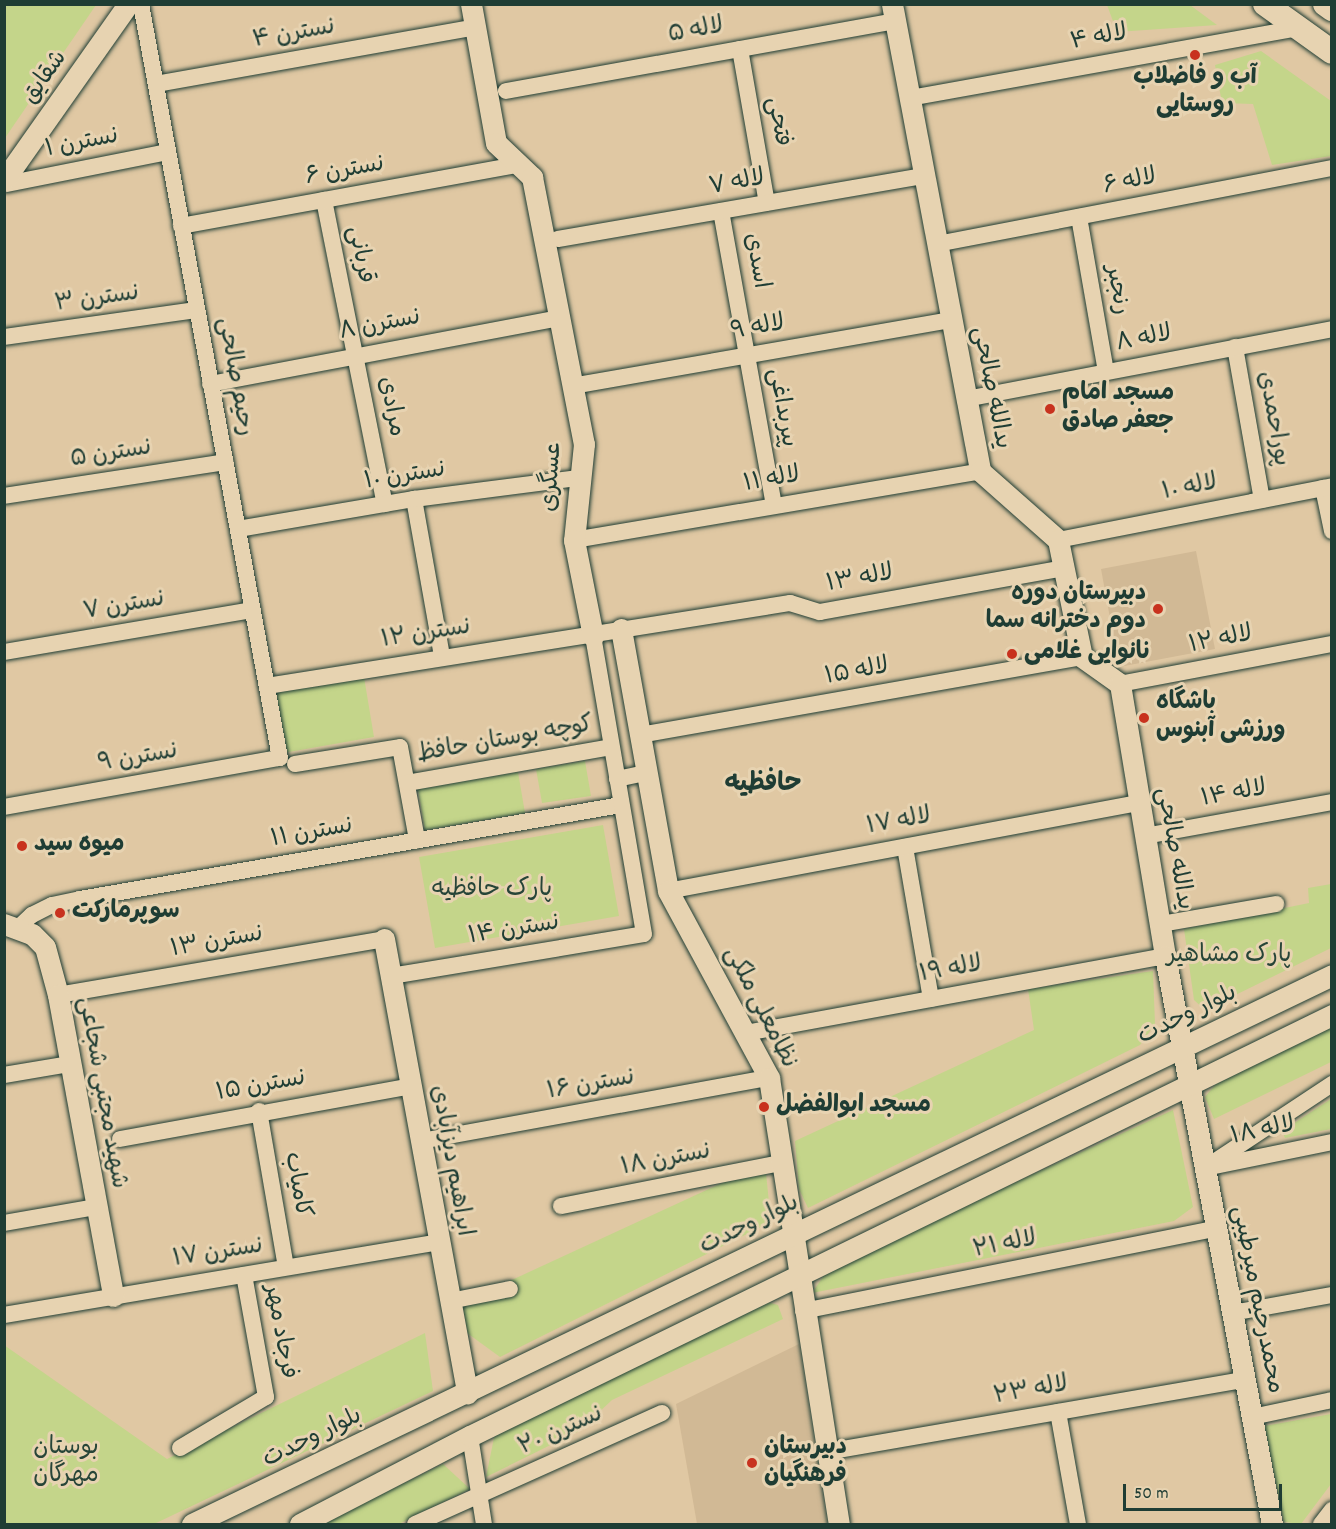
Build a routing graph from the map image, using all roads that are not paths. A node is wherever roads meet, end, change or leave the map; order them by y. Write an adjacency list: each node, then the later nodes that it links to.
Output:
1 (128, 4): 19 (street, شقایق)
2 (141, 4): 12 (street, رحیم صالحی)
3 (471, 4): 8 (street, عسگری)
4 (1265, 4): 9 (main road)
5 (1325, 4): 6 (main road)
6 (1332, 9)
7 (894, 13): 10 (street, لاله ۵); 14 (street, یدالله صالحی)
8 (476, 27): 12 (street, نسترن ۴); 16 (street, عسگری)
9 (1298, 28): 11 (main road); 14 (street, لاله ۴)
10 (740, 49): 13 (street, لاله ۵); 21 (street, فتحی)
11 (1332, 52)
12 (156, 84): 15 (street, رحیم صالحی)
13 (506, 91)
14 (910, 98): 18 (street, یدالله صالحی)
15 (168, 152): 19 (street, نسترن ۱); 24 (street, رحیم صالحی)
16 (518, 165): 20 (street, نسترن ۶); 28 (street, عسگری)
17 (1332, 168): 23 (street, لاله ۶)
18 (924, 176): 21 (street, لاله ۷); 26 (street, یدالله صالحی)
19 (5, 182)
20 (324, 200): 24 (street, نسترن ۶); 33 (street, قربانی)
21 (767, 203): 22 (street, لاله ۷)
22 (721, 211): 25 (street, لاله ۷); 34 (street, اسدی)
23 (1079, 217): 26 (street, لاله ۶); 35 (street, رنجبر)
24 (181, 226): 27 (street, رحیم صالحی)
25 (558, 239)
26 (937, 244): 29 (street, یدالله صالحی)
27 (197, 310): 31 (street, نسترن ۳); 36 (street, رحیم صالحی)
28 (559, 318): 33 (street, نسترن ۸); 37 (street, عسگری)
29 (951, 320): 34 (street, لاله ۹); 38 (street, یدالله صالحی)
30 (1332, 329): 32 (street, لاله ۸)
31 (4, 337)
32 (1235, 347): 35 (street, لاله ۸); 45 (street, پوراحمدی)
33 (355, 355): 36 (street, نسترن ۸); 46 (street, مرادی)
34 (747, 355): 37 (street, لاله ۹); 47 (street, پیربداغی)
35 (1106, 372): 38 (street, لاله ۸)
36 (210, 384): 39 (street, رحیم صالحی)
37 (572, 386): 41 (street, عسگری)
38 (966, 399): 40 (street, یدالله صالحی)
39 (225, 462): 43 (street, نسترن ۵); 48 (street, رحیم صالحی)
40 (980, 471): 47 (street, لاله ۱۱); 51 (street, یدالله صالحی)
41 (579, 478): 44 (street, نسترن ۱۰); 50 (street, عسگری)
42 (1327, 487): 45 (street, لاله ۱۰); 49 (street)
43 (4, 496)
44 (414, 499): 46 (street, نسترن ۱۰); 58 (street)
45 (1262, 500): 51 (street, لاله ۱۰)
46 (385, 504): 48 (street, نسترن ۱۰)
47 (774, 505): 50 (street, لاله ۱۱)
48 (238, 530): 53 (street, رحیم صالحی)
49 (1332, 531)
50 (574, 540): 55 (street, عسگری)
51 (1058, 540): 52 (street)
52 (1064, 568): 54 (street, لاله ۱۳); 59 (street)
53 (252, 610): 57 (street, نسترن ۷); 61 (street, رحیم صالحی)
54 (621, 629): 55 (street, لاله ۱۳); 62 (street, نظامعلی ملکی)
55 (592, 636): 58 (street, نسترن ۱۲); 63 (street, عسگری)
56 (1332, 644): 60 (street, لاله ۱۲)
57 (4, 652)
58 (442, 656): 61 (street, نسترن ۱۲)
59 (1082, 657): 60 (street); 62 (street, لاله ۱۵)
60 (1120, 684): 69 (street, یدالله صالحی)
61 (267, 686): 64 (street, رحیم صالحی)
62 (640, 735): 65 (street, نظامعلی ملکی)
63 (611, 747): 66 (street, عسگری); 67 (street, کوچه بوستان حافظ)
64 (287, 761): 67 (street, نسترن ۹); 71 (street, نسترن ۹)
65 (646, 773): 66 (street); 75 (street, نظامعلی ملکی)
66 (617, 779): 70 (street, عسگری)
67 (407, 783): 73 (street)
68 (1332, 802): 72 (street, لاله ۱۴)
69 (1139, 803): 72 (street, یدالله صالحی); 74 (street, لاله ۱۷)
70 (621, 805): 73 (street, نسترن ۱۱); 79 (street, عسگری)
71 (4, 807)
72 (1144, 836): 77 (street, یدالله صالحی)
73 (417, 840): 78 (street, نسترن ۱۱)
74 (905, 847): 75 (street, لاله ۱۷); 85 (street)
75 (668, 891): 87 (street, نظامعلی ملکی)
76 (1276, 904): 77 (street)
77 (1161, 924): 81 (street, یدالله صالحی)
78 (12, 926): 84 (street, شهید مجتبی شجاعی)
79 (644, 934): 83 (street, نسترن ۱۴)
80 (384, 939): 83 (street, ابراهیم دیزآبادی); 84 (street, نسترن ۱۳)
81 (1165, 956): 85 (street, لاله ۱۹); 88 (street, یدالله صالحی)
82 (1332, 975): 88 (street, بلوار وحدت)
83 (391, 976): 94 (street, ابراهیم دیزآبادی)
84 (58, 994): 89 (street, شهید مجتبی شجاعی)
85 (931, 999): 87 (street, لاله ۱۹)
86 (1332, 1015): 92 (street)
87 (746, 1033): 91 (street, نظامعلی ملکی)
88 (1183, 1047): 92 (street, یدالله صالحی); 105 (street, بلوار وحدت)
89 (70, 1064): 90 (street); 102 (street, شهید مجتبی شجاعی)
90 (4, 1075)
91 (769, 1078): 97 (street, نسترن ۱۶); 99 (street, نظامعلی ملکی)
92 (1189, 1084): 100 (street, محمدرحیم میرطیبی); 109 (street)
93 (1332, 1084): 100 (street)
94 (411, 1086): 95 (street, نسترن ۱۵); 97 (street, ابراهیم دیزآبادی)
95 (259, 1112): 96 (street, نسترن ۱۵); 107 (street, کامیاب)
96 (120, 1139)
97 (421, 1141): 106 (street, ابراهیم دیزآبادی)
98 (1332, 1142): 100 (street, لاله ۱۸)
99 (781, 1163): 101 (street, نسترن ۱۸); 105 (street, نظامعلی ملکی)
100 (1205, 1168): 104 (street, محمدرحیم میرطیبی)
101 (561, 1206)
102 (96, 1207): 103 (street); 112 (street, شهید مجتبی شجاعی)
103 (4, 1223)
104 (1217, 1228): 114 (street, لاله ۲۱); 115 (street, محمدرحیم میرطیبی)
105 (791, 1234): 109 (street, نظامعلی ملکی); 118 (street, بلوار وحدت)
106 (439, 1242): 107 (street, نسترن ۱۷); 113 (street, ابراهیم دیزآبادی)
107 (286, 1268): 108 (street, نسترن ۱۷)
108 (244, 1275): 112 (street, نسترن ۱۷); 124 (street, فرجاد مهر)
109 (798, 1278): 114 (street, نظامعلی ملکی); 123 (street)
110 (510, 1289): 113 (street)
111 (1332, 1295): 115 (street)
112 (112, 1296): 116 (street, نسترن ۱۷)
113 (450, 1301): 118 (street, ابراهیم دیزآبادی)
114 (803, 1311): 125 (street, نظامعلی ملکی)
115 (1232, 1313): 117 (street, محمدرحیم میرطیبی)
116 (4, 1315)
117 (1245, 1380): 120 (street, لاله ۲۳); 122 (street, محمدرحیم میرطیبی)
118 (467, 1393): 128 (street, بلوار وحدت)
119 (1332, 1400): 122 (street)
120 (1058, 1412): 125 (street, لاله ۲۳); 133 (street)
121 (662, 1413): 126 (street, نسترن ۲۰)
122 (1252, 1417): 134 (street, محمدرحیم میرطیبی)
123 (470, 1436): 126 (street); 129 (street)
124 (180, 1448)
125 (826, 1452): 132 (street, نظامعلی ملکی)
126 (479, 1494): 130 (street, نسترن ۲۰); 131 (street)
127 (1332, 1510): 135 (street)
128 (192, 1524)
129 (300, 1524)
130 (415, 1524)
131 (484, 1524)
132 (839, 1524)
133 (1078, 1524)
134 (1272, 1524)
135 (1322, 1524)

